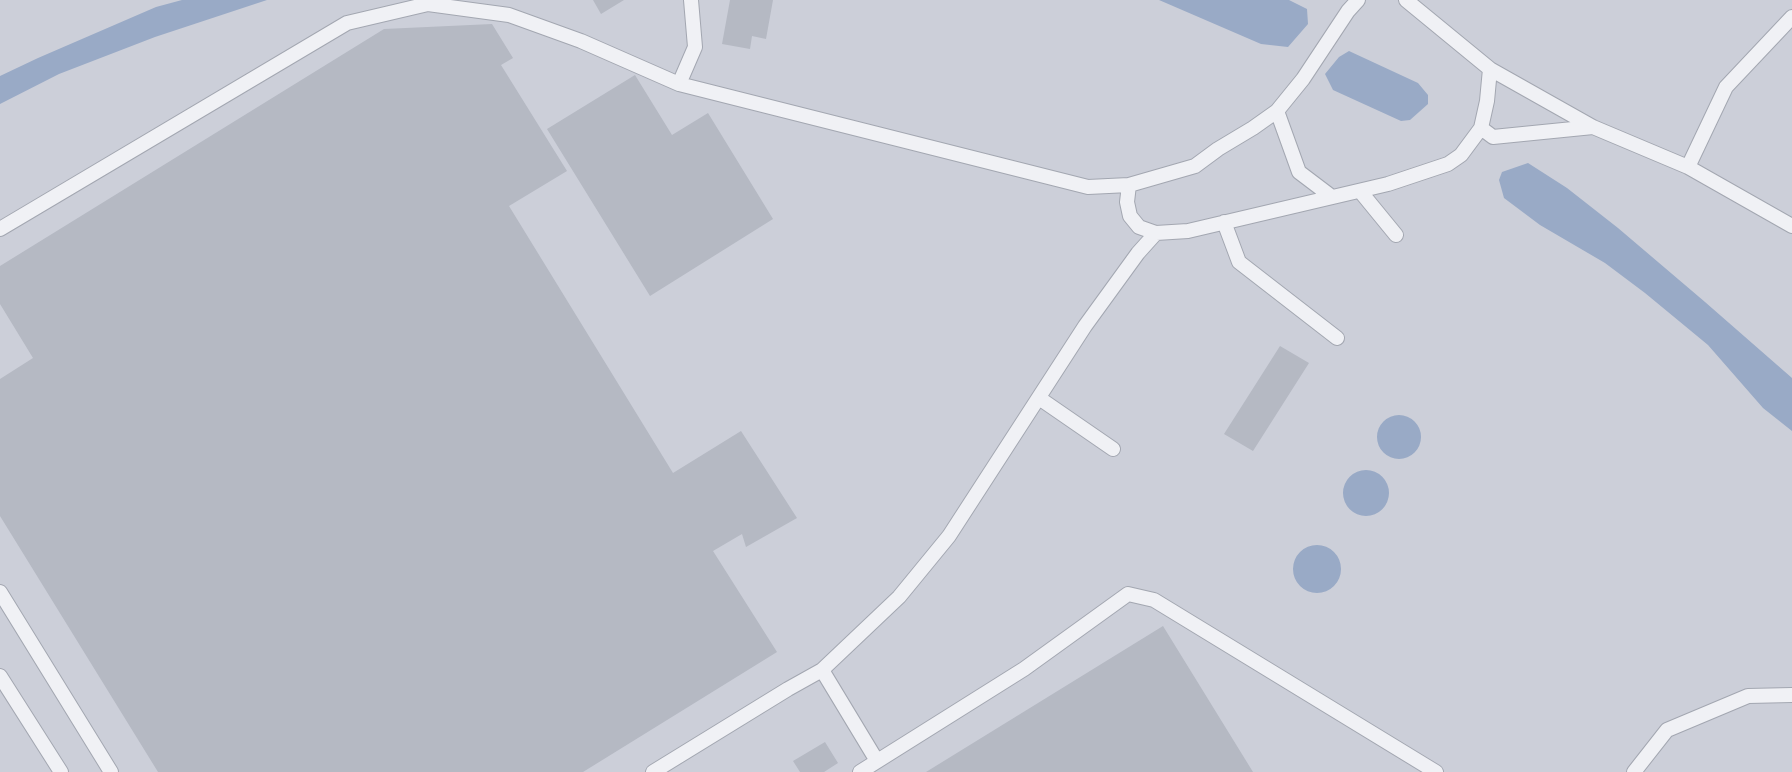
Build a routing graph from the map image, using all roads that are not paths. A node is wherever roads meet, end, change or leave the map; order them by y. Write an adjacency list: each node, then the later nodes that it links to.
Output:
1 (691, 0): 6 (lane)
2 (1358, 0): 7 (lane)
3 (1406, 0): 5 (lane)
4 (1792, 17): 10 (lane)
5 (1490, 69): 8 (lane); 9 (lane)
6 (678, 84): 11 (lane); 16 (lane)
7 (1277, 111): 11 (lane); 13 (lane)
8 (1593, 127): 9 (lane); 10 (lane)
9 (1481, 128): 12 (lane)
10 (1688, 167): 15 (lane)
11 (1129, 185): 17 (lane)
12 (1360, 190): 13 (lane); 18 (lane)
13 (1332, 197): 14 (lane)
14 (1224, 222): 17 (lane); 19 (lane)
15 (1792, 226)
16 (0, 229)
17 (1156, 233): 20 (lane)
18 (1396, 235)
19 (1337, 338)
20 (1039, 398): 21 (lane); 23 (lane)
21 (1113, 449)
22 (0, 592): 28 (lane)
23 (822, 670): 26 (lane); 29 (lane)
24 (0, 676): 27 (lane)
25 (1792, 696): 32 (lane)
26 (877, 761): 30 (lane); 31 (lane)
27 (61, 772)
28 (110, 772)
29 (653, 772)
30 (860, 772)
31 (1436, 772)
32 (1634, 772)

